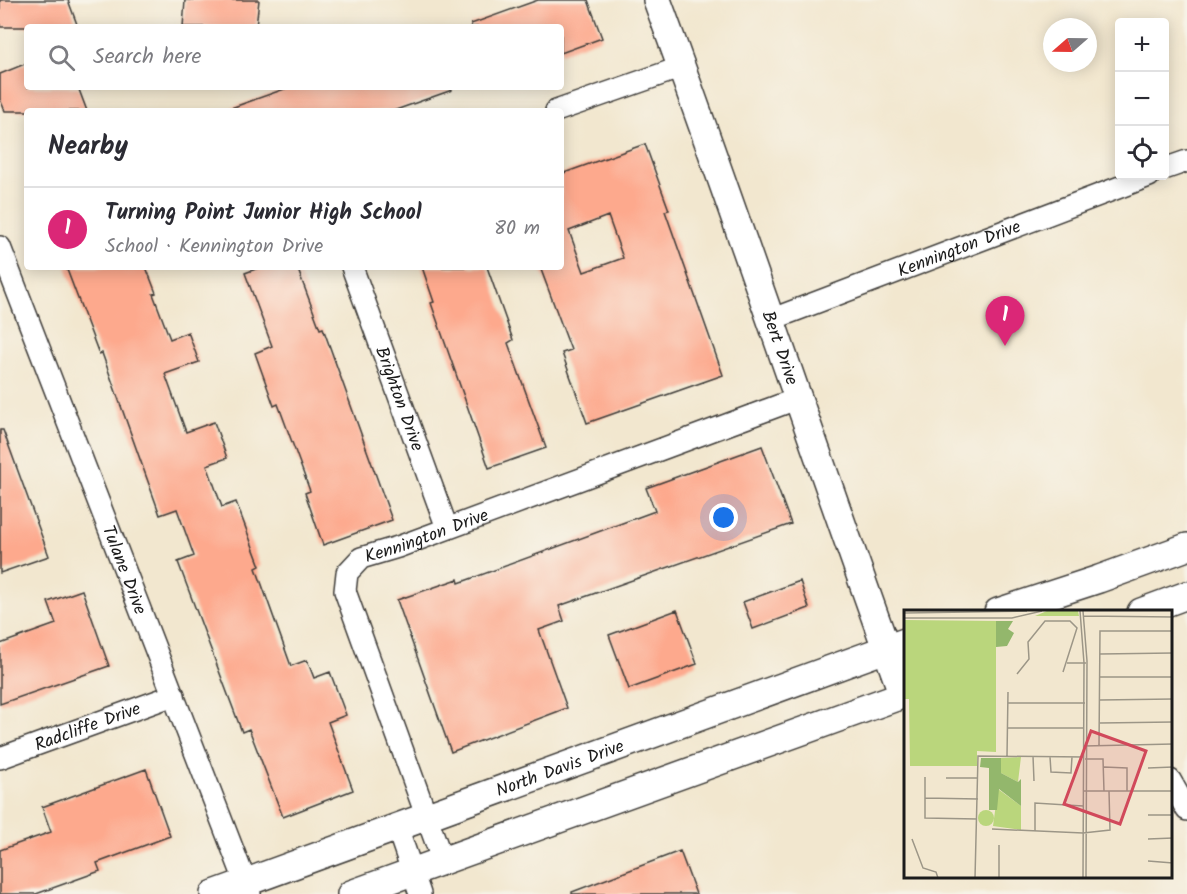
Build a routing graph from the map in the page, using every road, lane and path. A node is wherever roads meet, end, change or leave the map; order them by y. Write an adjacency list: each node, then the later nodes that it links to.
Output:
1 (657, 0): 2 (street, Bert Drive)
2 (682, 67): 3 (street); 9 (street, Bert Drive)
3 (564, 108)
4 (1187, 161): 5 (street)
5 (1169, 168)
6 (1138, 180): 9 (street, Kennington Drive)
7 (0, 247): 18 (street, Tulane Drive)
8 (353, 270): 11 (street, Brighton Drive)
9 (770, 320): 10 (street, Bert Drive)
10 (799, 398): 11 (street, Kennington Drive); 16 (street, Bert Drive)
11 (447, 528): 22 (street, Kennington Drive)
12 (1187, 547): 14 (street)
13 (1187, 595): 15 (street)
14 (1004, 610)
15 (1146, 610)
16 (896, 645): 17 (street, Bert Drive); 22 (street, North Davis Drive)
17 (904, 694): 24 (street)
18 (174, 695): 19 (street, Radcliffe Drive); 26 (street, Tulane Drive)
19 (0, 758)
20 (1172, 784): 21 (street)
21 (1187, 810)
22 (426, 817): 23 (street, North Davis Drive); 24 (street, Kennington Drive)
23 (397, 828): 25 (street); 26 (street, North Davis Drive)
24 (443, 862): 25 (street)
25 (416, 883): 28 (street)
26 (248, 888): 27 (street, North Davis Drive)
27 (214, 894)
28 (351, 894)

